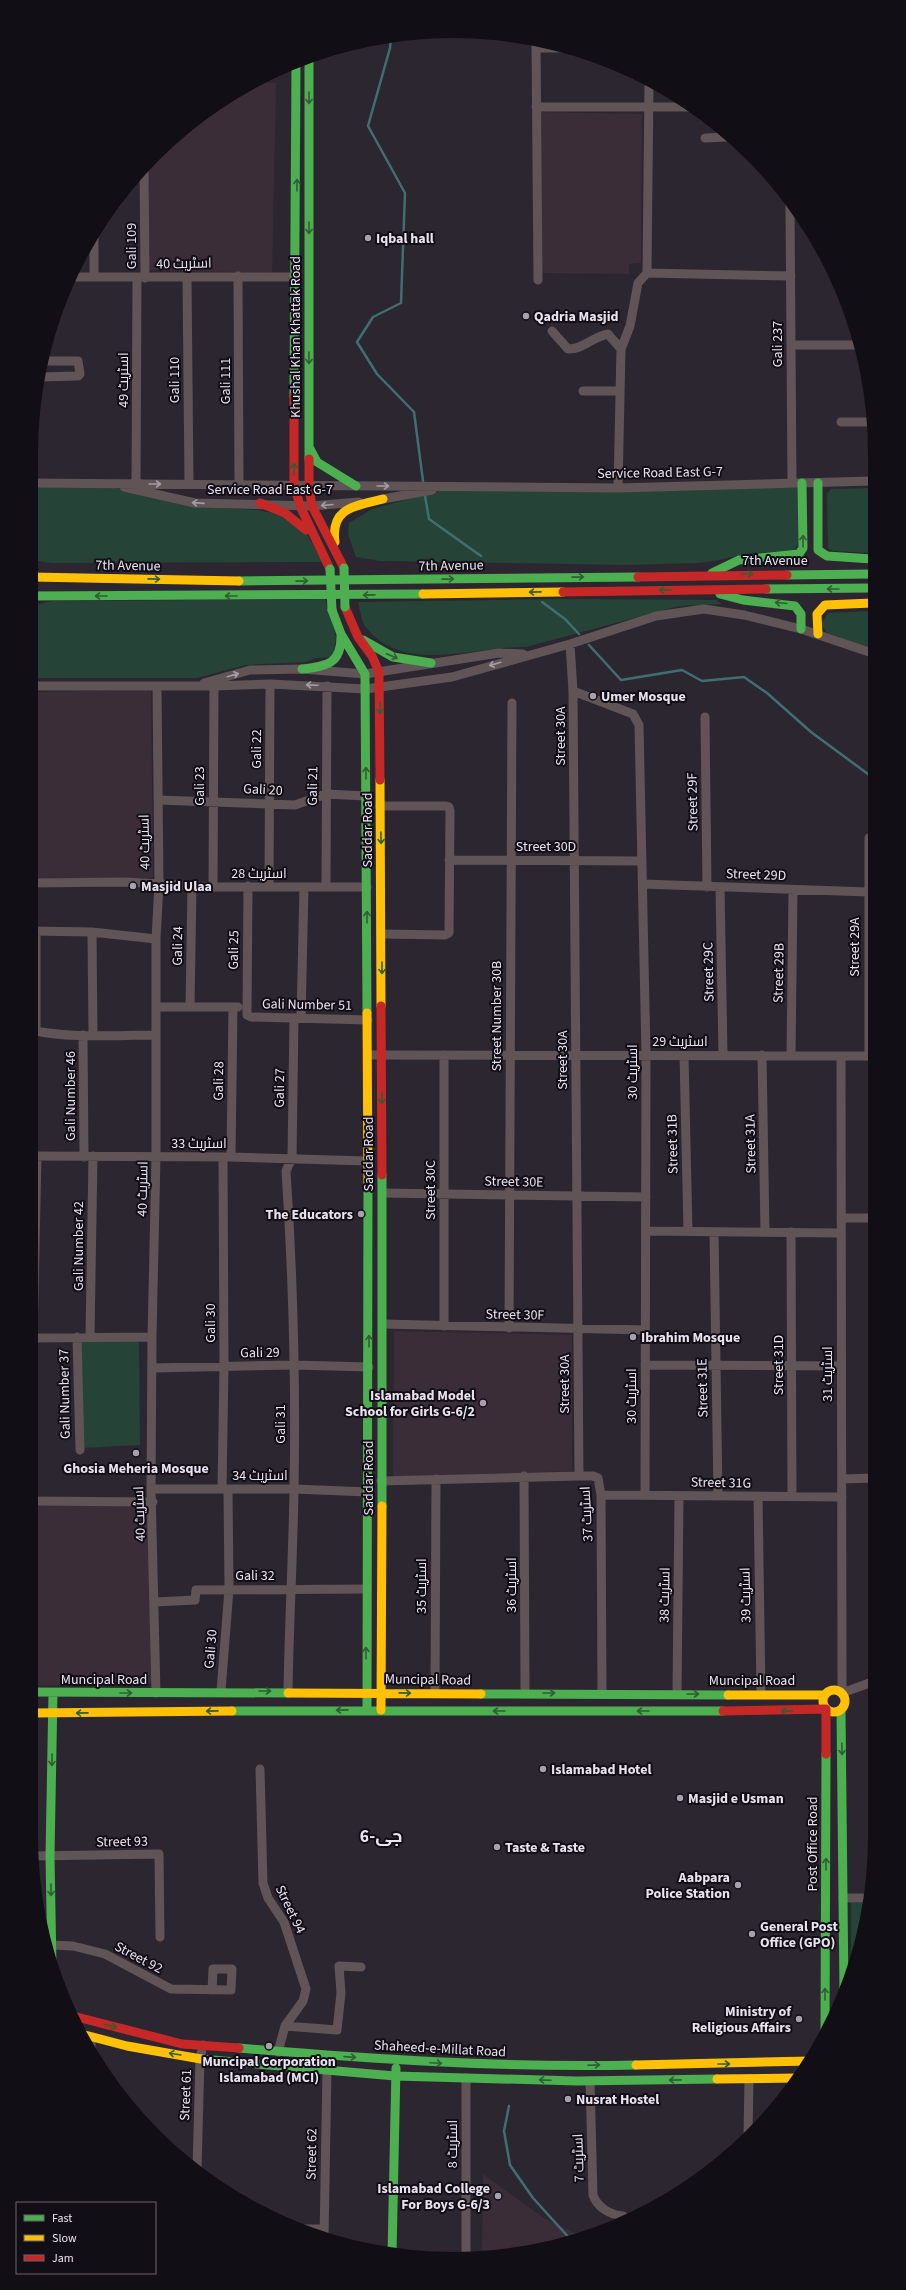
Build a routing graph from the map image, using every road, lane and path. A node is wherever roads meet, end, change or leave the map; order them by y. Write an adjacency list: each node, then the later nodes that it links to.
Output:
1 (536, 46): 5 (street)
2 (308, 65): 12 (street, Khushal Khan Khattak Road, one-way to 12)
3 (294, 70): 11 (street, Khushal Khan Khattak Road, one-way to 3)
4 (649, 88): 6 (street)
5 (536, 107): 6 (street); 23 (street)
6 (649, 107): 7 (street); 15 (street)
7 (682, 107)
8 (722, 137): 9 (street)
9 (705, 138)
10 (144, 176): 20 (street, Gali 109)
11 (297, 212): 12 (street); 22 (street, Khushal Khan Khattak Road)
12 (309, 212): 34 (street, Khushal Khan Khattak Road, one-way to 34)
13 (795, 218): 17 (street, Gali 237)
14 (94, 245): 19 (street)
15 (647, 273): 17 (street); 27 (street)
16 (238, 276): 21 (street, اسٹریٹ 40); 22 (street, اسٹریٹ 40); 43 (street, Gali 111)
17 (791, 276): 25 (street, Gali 237)
18 (77, 277): 19 (street, اسٹریٹ 40)
19 (94, 277): 20 (street, اسٹریٹ 40)
20 (141, 277): 21 (street, اسٹریٹ 40); 39 (street, اسٹریٹ 49)
21 (187, 277): 40 (street, Gali 110)
22 (296, 277): 44 (street, Khushal Khan Khattak Road, one-way to 22)
23 (538, 280)
24 (552, 331): 27 (street)
25 (791, 345): 26 (street); 41 (street, Gali 237)
26 (854, 345)
27 (621, 349): 31 (street)
28 (49, 361): 29 (street)
29 (45, 377)
30 (583, 391): 31 (street)
31 (620, 391): 48 (street)
32 (841, 422): 33 (street)
33 (867, 422)
34 (309, 447): 45 (street); 47 (street, Khushal Khan Khattak Road)
35 (868, 481): 38 (street, Service Road East G-7)
36 (38, 483): 42 (street, Service Road East G-7)
37 (802, 483): 38 (street, Service Road East G-7); 41 (street, Service Road East G-7); 57 (street, one-way to 37)
38 (818, 483): 55 (street)
39 (136, 484): 40 (street, Service Road East G-7, one-way to 40); 42 (street, Service Road East G-7)
40 (189, 484): 43 (street, Service Road East G-7)
41 (792, 484): 48 (street, Service Road East G-7)
42 (116, 485): 50 (street, Service Road East G-7, one-way to 42)
43 (240, 485): 44 (street, Service Road East G-7)
44 (294, 486): 47 (street, Service Road East G-7); 51 (street, Khushal Khan Khattak Road)
45 (356, 486): 46 (street, Service Road East G-7, one-way to 46); 47 (street, Service Road East G-7)
46 (449, 486): 48 (street, Service Road East G-7); 49 (street, Service Road East G-7)
47 (309, 487): 52 (street, Khushal Khan Khattak Road)
48 (618, 488)
49 (383, 500): 52 (street, Service Road East G-7, one-way to 52); 54 (street)
50 (260, 503): 51 (street, Service Road East G-7); 53 (street)
51 (297, 505): 52 (street, Service Road East G-7); 53 (street, Khushal Khan Khattak Road)
52 (312, 506): 54 (street, Khushal Khan Khattak Road)
53 (323, 552): 68 (street, Khushal Khan Khattak Road, bridge)
54 (339, 558): 67 (street, Khushal Khan Khattak Road, bridge)
55 (868, 559)
56 (38, 574): 60 (street)
57 (708, 574): 58 (street, 7th Avenue, one-way to 58); 60 (street, 7th Avenue, one-way to 57)
58 (868, 574)
59 (38, 577): 60 (street, 7th Avenue)
60 (58, 578)
61 (868, 588): 62 (street, 7th Avenue, one-way to 62)
62 (704, 589): 64 (street, 7th Avenue, one-way to 64); 69 (street, one-way to 62)
63 (38, 596): 64 (street)
64 (51, 596): 65 (street)
65 (38, 599)
66 (868, 603): 71 (street)
67 (345, 607): 72 (street, Saddar Road)
68 (332, 610): 70 (street, Saddar Road)
69 (801, 628): 71 (street); 73 (street)
70 (341, 634): 77 (street); 79 (street, Saddar Road)
71 (818, 634): 74 (street)
72 (358, 637): 76 (street, one-way to 76); 78 (street, Saddar Road)
73 (570, 644): 75 (street); 88 (street, Street 30A)
74 (868, 652)
75 (533, 654): 76 (street); 86 (street, one-way to 86)
76 (431, 664): 78 (street)
77 (302, 669): 79 (street); 83 (street, one-way to 77)
78 (379, 672): 79 (street); 86 (street, Saddar Road)
79 (365, 674): 87 (street, Saddar Road)
80 (270, 684): 84 (street); 85 (street, one-way to 80); 95 (street, Gali 22)
81 (38, 686): 82 (street)
82 (157, 686): 83 (street); 93 (street, اسٹریٹ 40)
83 (195, 686): 84 (street)
84 (214, 686): 94 (street, Gali 23)
85 (328, 686): 87 (street); 91 (street, Gali 21)
86 (379, 687): 87 (street); 96 (street, Saddar Road, one-way to 96)
87 (366, 689): 92 (street, Saddar Road, one-way to 87)
88 (573, 691): 99 (street, Street 30A); 100 (street, اسٹریٹ 30)
89 (512, 703): 98 (street, Street Number 30B)
90 (705, 717): 111 (street, Street 29F)
91 (326, 794): 92 (street, Gali 20); 95 (street, Gali 20); 106 (street, Gali 21)
92 (366, 796): 110 (street, Saddar Road)
93 (158, 800): 94 (street, Gali 20); 102 (street, اسٹریٹ 40)
94 (213, 800): 95 (street, Gali 20); 107 (street, Gali 23)
95 (270, 805): 108 (street, Gali 22)
96 (380, 806): 97 (street); 117 (street, Saddar Road, one-way to 117)
97 (449, 860): 98 (street, Street 30D); 117 (street)
98 (511, 860): 99 (street, Street 30D); 131 (street, Street Number 30B)
99 (574, 860): 100 (street, Street 30D); 132 (street, Street 30A)
100 (642, 861): 103 (street, اسٹریٹ 30)
101 (38, 883): 102 (street, اسٹریٹ 28)
102 (159, 884): 104 (street, اسٹریٹ 28); 118 (street, اسٹریٹ 40)
103 (642, 884): 111 (street, Street 29D); 133 (street, اسٹریٹ 30)
104 (192, 886): 107 (street, اسٹریٹ 28); 120 (street, Gali 24)
105 (248, 886): 107 (street, اسٹریٹ 28); 108 (street, اسٹریٹ 28); 122 (street, Gali 25)
106 (326, 886): 109 (street, اسٹریٹ 28); 110 (street, اسٹریٹ 28)
107 (213, 887)
108 (269, 887): 109 (street, اسٹریٹ 28)
109 (304, 887): 123 (street, Gali 27)
110 (367, 887): 124 (street, Saddar Road, one-way to 110)
111 (707, 887): 112 (street, Street 29D)
112 (720, 887): 113 (street, Street 29D); 135 (street, Street 29C)
113 (793, 890): 114 (street, Street 29D); 137 (street, Street 29B)
114 (868, 892)
115 (38, 931): 116 (street)
116 (92, 932): 118 (street); 126 (street, Gali Number 46)
117 (382, 934): 128 (street, Saddar Road, one-way to 128)
118 (156, 939): 119 (street, اسٹریٹ 40)
119 (156, 1006): 120 (street, Gali Number 51); 127 (street, اسٹریٹ 40)
120 (190, 1006): 121 (street, Gali Number 51)
121 (233, 1007): 122 (street, Gali Number 51); 143 (street, Gali 28)
122 (246, 1011): 123 (street, Gali Number 51)
123 (297, 1018): 124 (street, Gali Number 51); 144 (street, Gali 27)
124 (368, 1020): 129 (street, Saddar Road)
125 (38, 1031): 126 (street)
126 (88, 1035): 127 (street); 141 (street, Gali Number 46)
127 (156, 1036): 142 (street, اسٹریٹ 40)
128 (382, 1054): 129 (street, اسٹریٹ 29); 130 (street, اسٹریٹ 29); 146 (street, Saddar Road, one-way to 146)
129 (368, 1055): 145 (street, Saddar Road)
130 (444, 1055): 131 (street, اسٹریٹ 29); 147 (street, Street 30C)
131 (510, 1055): 132 (street, اسٹریٹ 29); 148 (street, Street Number 30B)
132 (576, 1055): 133 (street, اسٹریٹ 29); 149 (street, Street 30A)
133 (646, 1055): 134 (street, اسٹریٹ 29); 150 (street, اسٹریٹ 30)
134 (684, 1055): 135 (street, اسٹریٹ 29); 154 (street, Street 31B)
135 (723, 1055): 136 (street, اسٹریٹ 29)
136 (762, 1056): 137 (street, اسٹریٹ 29); 156 (street, Street 31A)
137 (791, 1056): 138 (street, اسٹریٹ 29)
138 (841, 1056): 139 (street, اسٹریٹ 29); 151 (street, اسٹریٹ 31)
139 (868, 1056)
140 (38, 1156): 141 (street, اسٹریٹ 33)
141 (88, 1156): 142 (street, اسٹریٹ 33); 164 (street, Gali Number 42)
142 (156, 1157): 143 (street, اسٹریٹ 33); 166 (street, اسٹریٹ 40)
143 (227, 1157): 144 (street, اسٹریٹ 33); 173 (street, Gali 30)
144 (292, 1158): 145 (street, اسٹریٹ 33); 168 (street, Gali 31)
145 (368, 1161): 174 (street, Saddar Road, one-way to 145)
146 (382, 1193): 147 (street, Street 30E); 159 (street, Saddar Road)
147 (444, 1194): 148 (street, Street 30E); 160 (street, Street 30C)
148 (509, 1195): 149 (street, Street 30E); 161 (street, Street Number 30B)
149 (577, 1196): 150 (street, Street 30E); 162 (street, Street 30A)
150 (646, 1197): 153 (street, اسٹریٹ 30)
151 (841, 1218): 152 (street); 158 (street, اسٹریٹ 31)
152 (868, 1218)
153 (646, 1231): 154 (street); 163 (street, اسٹریٹ 30)
154 (688, 1231): 155 (street)
155 (714, 1232): 156 (street); 170 (street, Street 31E)
156 (765, 1232): 157 (street)
157 (791, 1232): 158 (street); 171 (street, Street 31D)
158 (841, 1233): 172 (street, اسٹریٹ 31)
159 (383, 1324): 160 (street, Street 30F); 182 (street, Saddar Road)
160 (444, 1326): 161 (street, Street 30F)
161 (509, 1328): 162 (street, Street 30F)
162 (578, 1329): 163 (street, Street 30F); 178 (street, Street 30A)
163 (645, 1330): 169 (street, اسٹریٹ 30)
164 (90, 1336): 165 (street); 166 (street)
165 (77, 1337): 167 (street); 176 (street, Gali Number 37)
166 (152, 1337): 175 (street, اسٹریٹ 40)
167 (38, 1338)
168 (294, 1365): 173 (street, Gali 29); 174 (street, Gali 29); 185 (street, Gali 31)
169 (645, 1365): 170 (street); 188 (street, اسٹریٹ 30)
170 (716, 1365): 171 (street); 190 (street, Street 31E)
171 (792, 1366): 172 (street); 192 (street, Street 31D)
172 (841, 1366): 181 (street, اسٹریٹ 31)
173 (224, 1367): 175 (street, Gali 29); 184 (street, Gali 30)
174 (369, 1367): 186 (street, Saddar Road)
175 (153, 1368): 183 (street, اسٹریٹ 40)
176 (80, 1450)
177 (524, 1476): 178 (street, اسٹریٹ 37); 180 (street, اسٹریٹ 37); 211 (street, اسٹریٹ 36)
178 (579, 1476): 187 (street, اسٹریٹ 37)
179 (868, 1478): 181 (street)
180 (436, 1479): 182 (street, اسٹریٹ 37); 208 (street, اسٹریٹ 35)
181 (842, 1479): 193 (street, اسٹریٹ 31)
182 (381, 1481): 205 (street, Saddar Road)
183 (152, 1489): 184 (street, اسٹریٹ 34); 195 (street, اسٹریٹ 40)
184 (225, 1489): 185 (street, اسٹریٹ 34); 197 (street, Gali 30)
185 (294, 1489): 186 (street, اسٹریٹ 34); 196 (street, Gali 31)
186 (368, 1492): 198 (street, Saddar Road)
187 (601, 1495): 188 (street, Street 31G); 209 (street, اسٹریٹ 37)
188 (645, 1495): 189 (street, Street 31G)
189 (679, 1496): 190 (street, Street 31G); 212 (street, اسٹریٹ 38)
190 (718, 1496): 191 (street, Street 31G)
191 (758, 1496): 192 (street, Street 31G); 213 (street, اسٹریٹ 39)
192 (792, 1497): 193 (street, Street 31G)
193 (842, 1497): 210 (street, اسٹریٹ 31)
194 (38, 1501): 195 (street)
195 (153, 1502): 199 (street, اسٹریٹ 40)
196 (289, 1588): 197 (street, Gali 32); 198 (street, Gali 32); 201 (street, Gali 31)
197 (229, 1589): 199 (street, Gali 32); 203 (street, Gali 30)
198 (367, 1589): 204 (street, Saddar Road, one-way to 198)
199 (154, 1602): 207 (street, اسٹریٹ 40)
200 (868, 1684): 210 (street)
201 (288, 1691): 203 (street, Muncipal Road, one-way to 201); 204 (street, Muncipal Road)
202 (38, 1692): 206 (street, Muncipal Road)
203 (221, 1692): 207 (street, Muncipal Road)
204 (366, 1692): 205 (street, Muncipal Road); 216 (street, Saddar Road)
205 (381, 1692): 208 (street, Muncipal Road, one-way to 208); 217 (street, Saddar Road)
206 (53, 1693): 207 (street, Muncipal Road, one-way to 207); 221 (street)
207 (156, 1693)
208 (435, 1693): 211 (street, Muncipal Road)
209 (602, 1693): 211 (street, Muncipal Road, one-way to 209); 212 (street, Muncipal Road)
210 (842, 1693): 214 (street); 219 (street)
211 (526, 1694)
212 (677, 1694): 213 (street, Muncipal Road, one-way to 213)
213 (761, 1694): 214 (street, Muncipal Road)
214 (825, 1694): 215 (street)
215 (826, 1709): 218 (street); 219 (street); 222 (street, Post Office Road)
216 (366, 1710): 217 (street); 221 (street, one-way to 221)
217 (381, 1710): 218 (street, one-way to 217)
218 (805, 1710): 222 (street)
219 (841, 1710): 226 (street, one-way to 226)
220 (38, 1713): 221 (street)
221 (53, 1713): 225 (street, one-way to 225)
222 (826, 1728): 233 (street, Post Office Road, one-way to 222)
223 (260, 1770): 238 (street, Street 94)
224 (39, 1856): 225 (street)
225 (50, 1856): 228 (street, Street 93); 229 (street, one-way to 229)
226 (843, 1898): 227 (street); 232 (street)
227 (863, 1898)
228 (160, 1937)
229 (52, 1944)
230 (52, 1945): 235 (street, Street 92)
231 (361, 1967): 238 (street)
232 (844, 1975)
233 (825, 1979): 234 (street); 237 (street, Post Office Road, one-way to 233)
234 (843, 1979)
235 (212, 1990)
236 (80, 2018): 240 (street, Shaheed-e-Millat Road, one-way to 240)
237 (825, 2021)
238 (285, 2026): 241 (street, Street 94)
239 (91, 2037): 242 (street, Shaheed-e-Millat Road, one-way to 239)
240 (204, 2045): 241 (street, Shaheed-e-Millat Road); 242 (street, Street 61)
241 (278, 2052): 243 (street, Shaheed-e-Millat Road, one-way to 243)
242 (200, 2058): 246 (street, Shaheed-e-Millat Road); 254 (street, Street 61)
243 (397, 2061): 245 (street, Shaheed-e-Millat Road, one-way to 245); 247 (street)
244 (802, 2061): 245 (street, Shaheed-e-Millat Road, one-way to 244)
245 (577, 2066): 251 (street)
246 (327, 2069): 247 (street, Shaheed-e-Millat Road); 257 (street, Street 62)
247 (395, 2076): 248 (street, Shaheed-e-Millat Road); 258 (street)
248 (466, 2078): 251 (street, Shaheed-e-Millat Road, one-way to 248); 259 (street, اسٹریٹ 8)
249 (791, 2078): 250 (street, Shaheed-e-Millat Road)
250 (749, 2079): 252 (street, Shaheed-e-Millat Road, one-way to 252); 253 (street)
251 (577, 2081): 252 (street, Shaheed-e-Millat Road)
252 (590, 2081): 255 (street, اسٹریٹ 7)
253 (748, 2128)
254 (197, 2164)
255 (622, 2216)
256 (317, 2229): 257 (street)
257 (324, 2229)
258 (392, 2247)
259 (466, 2252)

